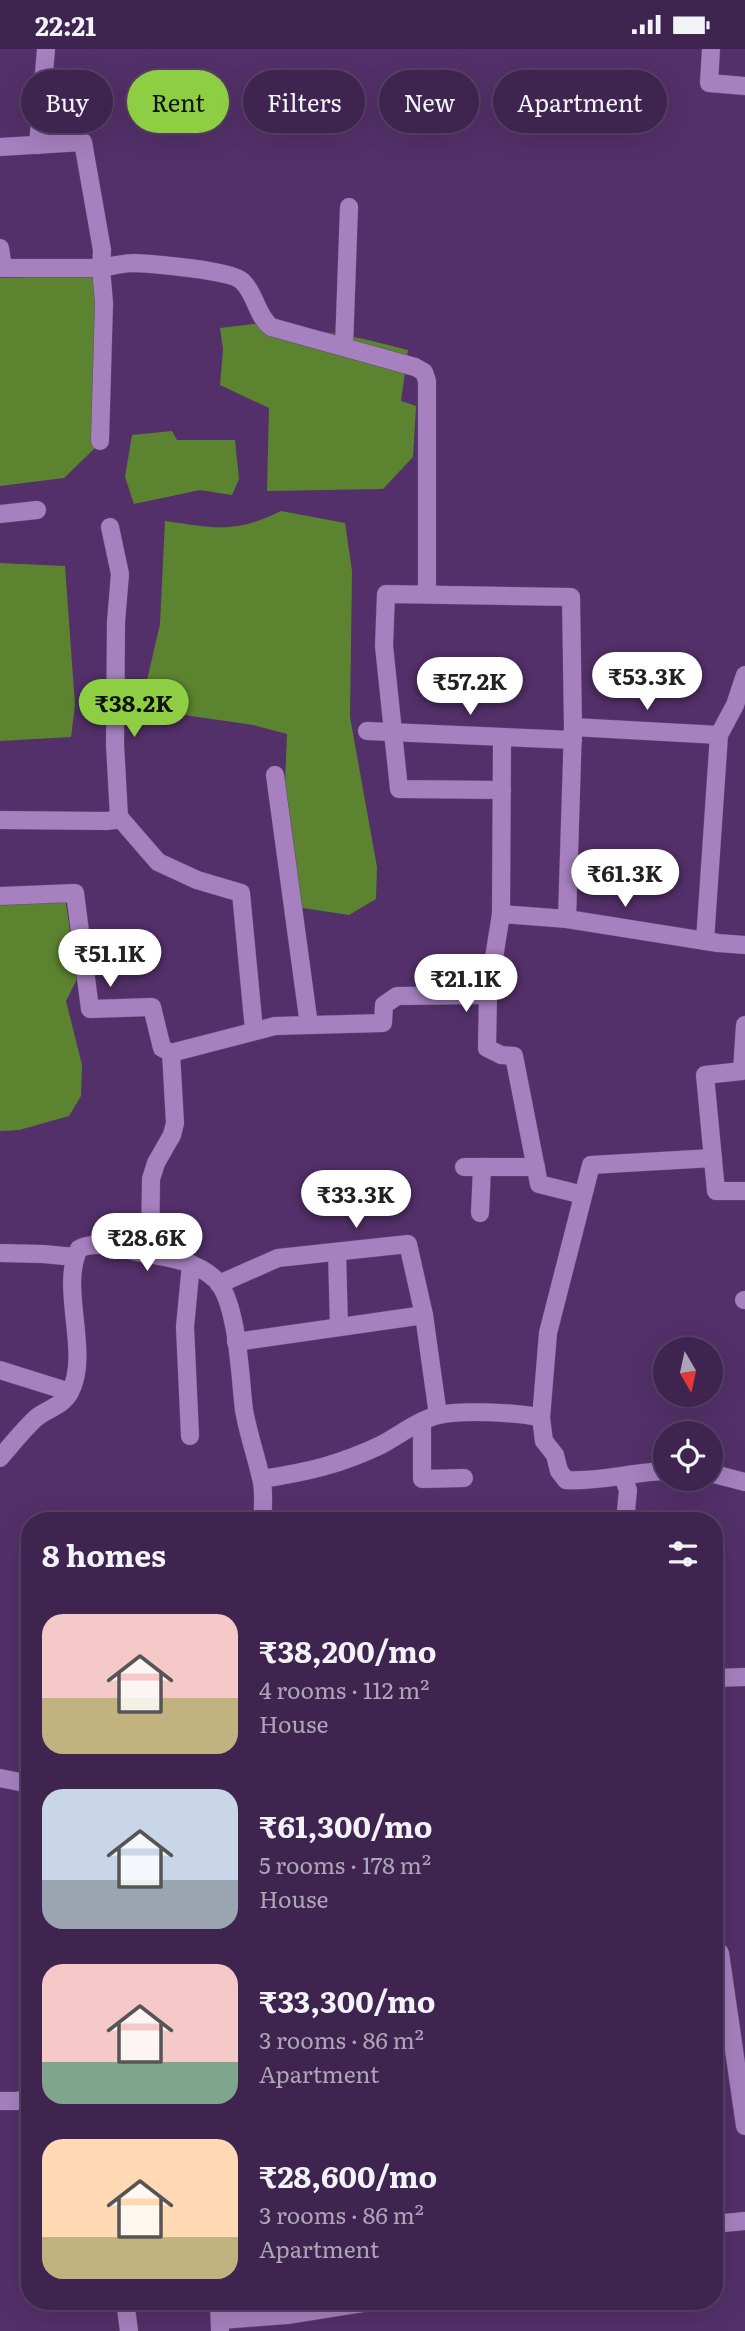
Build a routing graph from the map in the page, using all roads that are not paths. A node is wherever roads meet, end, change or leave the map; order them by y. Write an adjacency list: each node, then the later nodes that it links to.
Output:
1 (47, 49): 4 (street)
2 (711, 49): 3 (street)
3 (745, 86)
4 (38, 145): 5 (street); 9 (street)
5 (0, 147)
6 (349, 207): 10 (street)
7 (0, 248): 8 (street)
8 (2, 268): 9 (street)
9 (101, 268): 10 (street); 11 (street)
10 (344, 347): 15 (street)
11 (100, 441)
12 (37, 510): 13 (street)
13 (0, 514)
14 (110, 527): 24 (street)
15 (427, 593): 18 (street); 19 (street)
16 (745, 675): 20 (street)
17 (367, 731): 18 (street)
18 (393, 732): 21 (street); 23 (street)
19 (573, 733): 20 (street); 21 (street); 28 (street)
20 (719, 735): 29 (street)
21 (502, 738): 23 (street)
22 (275, 775): 32 (street)
23 (502, 790): 27 (street)
24 (119, 817): 25 (street); 34 (street)
25 (0, 820)
26 (0, 896): 35 (street)
27 (501, 914): 28 (street); 31 (street)
28 (567, 919): 29 (street)
29 (705, 941): 30 (street)
30 (745, 945)
31 (488, 995): 32 (street); 37 (street)
32 (309, 1025): 34 (street)
33 (745, 1025): 36 (street)
34 (254, 1030): 35 (street)
35 (172, 1053): 43 (street)
36 (713, 1158): 38 (street); 39 (street)
37 (536, 1167): 39 (street); 40 (street)
38 (745, 1191)
39 (583, 1195): 52 (street)
40 (480, 1213)
41 (337, 1252): 46 (street); 47 (street); 48 (street)
42 (0, 1254): 44 (street)
43 (150, 1254): 44 (street); 45 (street)
44 (75, 1257): 51 (street)
45 (191, 1264): 46 (street); 54 (street)
46 (219, 1284): 49 (street)
47 (424, 1315): 48 (street); 53 (street)
48 (339, 1327): 49 (street)
49 (236, 1342): 60 (street)
50 (0, 1370): 51 (street)
51 (70, 1392): 55 (street)
52 (541, 1417): 53 (street); 58 (street)
53 (430, 1419): 59 (street); 60 (street)
54 (190, 1436)
55 (0, 1458)
56 (653, 1472): 58 (street)
57 (723, 1476): 61 (street)
58 (624, 1477): 63 (street)
59 (464, 1478)
60 (262, 1479): 62 (street)
61 (745, 1482)
62 (263, 1512)
63 (626, 1512)
64 (745, 1677): 65 (street)
65 (723, 1678)
66 (0, 1778): 67 (street)
67 (21, 1782)
68 (723, 1974): 71 (street)
69 (21, 2100): 70 (street)
70 (0, 2101)
71 (745, 2126)
72 (745, 2221): 73 (street)
73 (723, 2223)
74 (126, 2310): 77 (street)
75 (318, 2310): 76 (street)
76 (221, 2325)
77 (129, 2331)

